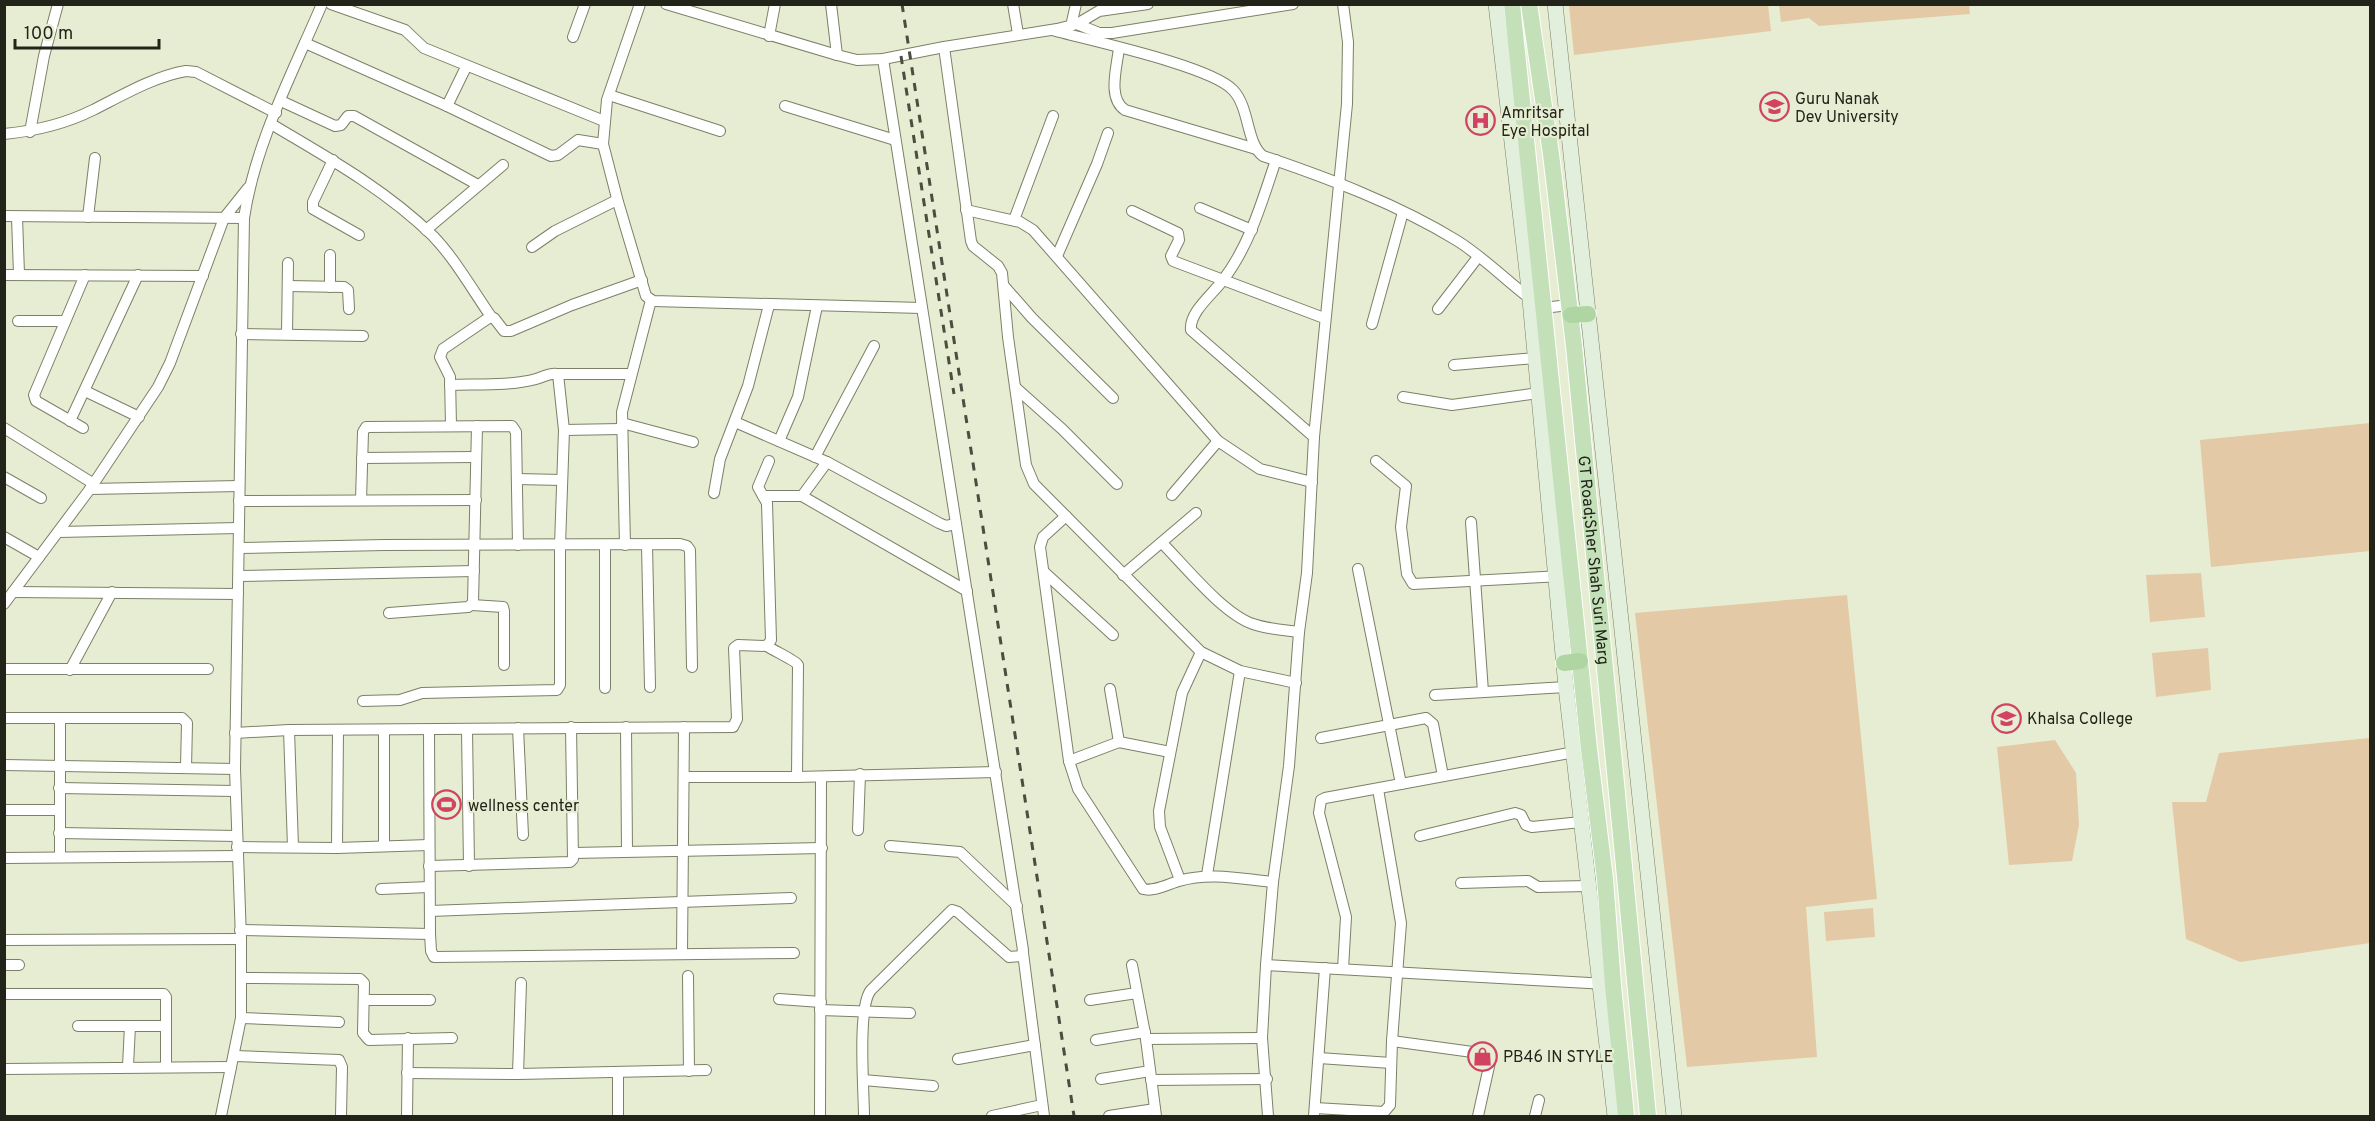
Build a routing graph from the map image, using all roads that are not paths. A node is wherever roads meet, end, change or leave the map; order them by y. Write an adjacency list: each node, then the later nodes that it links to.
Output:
1 (58, 4): 39 (street)
2 (322, 4): 24 (street)
3 (332, 4): 29 (street)
4 (585, 4): 23 (street)
5 (640, 4): 30 (street)
6 (666, 4): 18 (street)
7 (775, 4): 22 (street)
8 (831, 4): 27 (street)
9 (1013, 4): 21 (street)
10 (1076, 4): 19 (street)
11 (1148, 4): 19 (street)
12 (1293, 4): 19 (street)
13 (1343, 4): 49 (street)
14 (1496, 4): 82 (main road)
15 (1512, 4): 82 (main road, GT Road;Sher Shah Suri Marg)
16 (1529, 4): 88 (main road, GT Road;Sher Shah Suri Marg)
17 (1555, 4): 89 (main road)
18 (694, 9): 22 (street)
19 (1074, 25): 20 (street)
20 (1052, 30): 21 (street); 26 (street)
21 (1018, 34): 25 (street)
22 (770, 36): 27 (street)
23 (573, 37)
24 (305, 44): 31 (street); 32 (street)
25 (944, 47): 28 (street); 54 (street)
26 (1119, 48): 44 (street); 44 (street)
27 (837, 55): 28 (street)
28 (883, 59): 42 (street)
29 (466, 67): 32 (street); 36 (street)
30 (609, 95): 36 (street); 38 (street)
31 (281, 101): 34 (street); 50 (street)
32 (447, 106): 43 (street)
33 (785, 106): 42 (street)
34 (276, 113): 37 (street); 39 (street)
35 (1053, 116): 62 (street)
36 (604, 121): 43 (street)
37 (271, 124): 46 (street); 51 (street)
38 (720, 131)
39 (30, 132): 41 (street)
40 (1108, 133): 68 (street)
41 (4, 134)
42 (895, 140): 85 (street)
43 (603, 144): 52 (street)
44 (1256, 149): 47 (street)
45 (95, 158): 59 (street)
46 (333, 160): 63 (street); 65 (street)
47 (1276, 160): 49 (street); 64 (street)
48 (503, 165): 50 (street)
49 (1339, 184): 56 (street); 91 (street)
50 (478, 185): 63 (street)
51 (249, 188): 60 (street); 61 (street)
52 (617, 200): 66 (street); 77 (street)
53 (1200, 208): 64 (street)
54 (966, 210): 62 (street); 79 (street)
55 (1132, 211): 76 (street)
56 (1403, 212): 69 (street); 94 (street)
57 (4, 216): 58 (street)
58 (17, 217): 59 (street); 71 (street)
59 (88, 218): 60 (street)
60 (224, 218): 61 (street); 75 (street)
61 (244, 218): 95 (street)
62 (1014, 220): 68 (street)
63 (426, 230): 90 (street)
64 (1252, 230): 76 (street)
65 (359, 235)
66 (532, 247)
67 (330, 255): 80 (street)
68 (1057, 256): 121 (street)
69 (1479, 257): 82 (street); 87 (street)
70 (288, 263): 78 (street)
71 (19, 274): 72 (street); 73 (street)
72 (4, 275)
73 (85, 275): 74 (street); 93 (street)
74 (138, 275): 75 (street); 105 (street)
75 (203, 276): 109 (street)
76 (1224, 279): 91 (street); 118 (street)
77 (642, 280): 81 (street); 90 (street)
78 (288, 286): 80 (street); 96 (street)
79 (1004, 286): 104 (street); 108 (street)
80 (330, 287): 86 (street)
81 (651, 300): 83 (street); 102 (street)
82 (1537, 304): 88 (street); 99 (main road); 106 (main road, GT Road;Sher Shah Suri Marg)
83 (769, 305): 84 (street); 111 (street)
84 (817, 306): 85 (street); 120 (street)
85 (922, 308): 146 (street)
86 (349, 309)
87 (1438, 309)
88 (1570, 310): 89 (highway); 328 (main road, GT Road;Sher Shah Suri Marg)
89 (1588, 314): 329 (main road)
90 (492, 318): 103 (street)
91 (1324, 318): 118 (street)
92 (18, 321): 93 (street)
93 (65, 321): 110 (street)
94 (1372, 324)
95 (241, 334): 96 (street); 133 (street)
96 (287, 334): 97 (street)
97 (363, 336)
98 (874, 346): 123 (street)
99 (1535, 358): 100 (street); 106 (main road)
100 (1454, 365)
101 (558, 374): 102 (street); 103 (street); 117 (street)
102 (631, 374): 114 (street)
103 (450, 385): 112 (street)
104 (1016, 388): 132 (street); 144 (street)
105 (85, 391): 109 (street); 110 (street)
106 (1545, 392): 107 (street); 164 (main road, GT Road;Sher Shah Suri Marg)
107 (1403, 397)
108 (1113, 398)
109 (140, 417): 134 (street)
110 (70, 421): 115 (street)
111 (735, 422): 120 (street); 135 (street)
112 (451, 426): 113 (street); 124 (street)
113 (477, 426): 122 (street); 129 (street)
114 (622, 426): 117 (street); 119 (street); 153 (street)
115 (83, 428)
116 (4, 429): 134 (street)
117 (564, 430): 130 (street)
118 (1314, 437): 131 (street)
119 (693, 441)
120 (779, 441): 123 (street)
121 (1218, 441): 131 (street); 136 (street)
122 (476, 457): 124 (street); 141 (street)
123 (815, 457): 127 (street)
124 (362, 458): 140 (street)
125 (769, 460): 137 (street)
126 (1376, 461): 165 (street)
127 (827, 462): 138 (street); 146 (street)
128 (4, 477): 139 (street)
129 (517, 479): 130 (street); 156 (street)
130 (562, 480): 151 (street)
131 (1312, 482): 173 (street)
132 (1117, 484)
133 (239, 486): 134 (street); 142 (street)
134 (92, 487): 148 (street)
135 (714, 493)
136 (1172, 495)
137 (763, 496): 138 (street); 175 (street)
138 (801, 496): 166 (street)
139 (41, 498)
140 (362, 500): 141 (street); 142 (street)
141 (476, 500): 155 (street)
142 (239, 501): 147 (street)
143 (1197, 513): 150 (street)
144 (1066, 516): 161 (street); 162 (street)
145 (1471, 522): 165 (street)
146 (957, 524): 166 (street)
147 (238, 528): 148 (street); 157 (street)
148 (59, 532): 158 (street)
149 (4, 537): 158 (street)
150 (1162, 543): 162 (street); 173 (street)
151 (560, 545): 152 (street); 156 (street); 191 (street)
152 (605, 545): 153 (street); 185 (street)
153 (625, 545): 154 (street)
154 (647, 545): 179 (street); 186 (street)
155 (475, 546): 156 (street); 157 (street); 160 (street)
156 (518, 546)
157 (238, 549): 163 (street)
158 (39, 557): 167 (street)
159 (1358, 569): 194 (street)
160 (474, 571): 163 (street); 171 (street)
161 (1044, 572): 174 (street); 209 (street)
162 (1123, 575): 176 (street)
163 (238, 576): 169 (street)
164 (1563, 576): 165 (street); 177 (main road, GT Road;Sher Shah Suri Marg)
165 (1476, 581): 189 (street)
166 (967, 591): 214 (street)
167 (13, 592): 168 (street); 170 (street)
168 (112, 592): 169 (street); 182 (street)
169 (238, 594): 204 (street)
170 (4, 604)
171 (472, 605): 172 (street); 178 (street)
172 (389, 613)
173 (1299, 632): 184 (street)
174 (1113, 635)
175 (767, 646): 197 (street); 218 (street)
176 (1201, 652): 183 (street); 208 (street)
177 (1572, 662): 187 (main road); 207 (main road, GT Road;Sher Shah Suri Marg)
178 (504, 665)
179 (692, 667)
180 (4, 669): 182 (street)
181 (208, 669): 182 (street)
182 (70, 670)
183 (1240, 670): 184 (street); 245 (street)
184 (1296, 683): 247 (street)
185 (605, 687)
186 (650, 687)
187 (1566, 687): 189 (street); 207 (main road)
188 (1110, 689): 206 (street)
189 (1484, 692): 190 (street)
190 (1435, 694)
191 (363, 701)
192 (4, 718): 193 (street)
193 (60, 718): 211 (street); 212 (street)
194 (1388, 725): 205 (street); 216 (street); 220 (street)
195 (571, 727): 196 (street); 198 (street); 240 (street)
196 (626, 727): 197 (street); 239 (street)
197 (684, 727): 217 (street)
198 (518, 728): 199 (street); 229 (street)
199 (467, 729): 203 (street); 244 (street)
200 (289, 730): 201 (street); 204 (street); 235 (street)
201 (338, 730): 202 (street); 236 (street)
202 (384, 730): 203 (street); 233 (street)
203 (429, 730): 231 (street)
204 (235, 733): 213 (street)
205 (1321, 738)
206 (1119, 742): 208 (street); 209 (street)
207 (1581, 750): 216 (street); 226 (main road); 272 (main road, GT Road;Sher Shah Suri Marg)
208 (1170, 752): 246 (street)
209 (1069, 761): 246 (street)
210 (4, 765): 211 (street)
211 (59, 765): 212 (street); 221 (street)
212 (186, 768): 213 (street)
213 (235, 769): 223 (street)
214 (996, 772): 215 (street); 254 (street)
215 (860, 774): 219 (street); 227 (street)
216 (1443, 776): 220 (street)
217 (685, 777): 218 (street); 238 (street)
218 (797, 777): 219 (street)
219 (821, 777): 237 (street)
220 (1401, 784): 222 (street)
221 (59, 788): 223 (street); 225 (street)
222 (1378, 789): 267 (street); 268 (street)
223 (235, 791): 232 (street)
224 (4, 810): 225 (street)
225 (59, 810): 228 (street)
226 (1581, 822): 230 (street); 249 (main road)
227 (858, 830)
228 (59, 833): 232 (street); 241 (street)
229 (523, 835)
230 (1420, 836)
231 (429, 845): 233 (street); 243 (street)
232 (237, 846): 235 (street); 241 (street); 257 (street)
233 (384, 846): 236 (street)
234 (890, 846): 254 (street)
235 (293, 847): 236 (street)
236 (337, 848)
237 (822, 848): 238 (street); 279 (street)
238 (684, 849): 239 (street); 253 (street)
239 (627, 851): 240 (street)
240 (573, 853): 244 (street)
241 (60, 857): 242 (street)
242 (4, 858)
243 (429, 866): 244 (street); 250 (street)
244 (469, 866)
245 (1207, 875): 246 (street); 247 (street)
246 (1180, 880)
247 (1273, 882): 265 (street)
248 (1461, 883): 249 (street)
249 (1588, 886): 272 (main road)
250 (429, 887): 251 (street); 255 (street)
251 (381, 890)
252 (790, 898): 253 (street)
253 (684, 901): 255 (street); 259 (street)
254 (1017, 906): 261 (street)
255 (430, 911): 256 (street)
256 (430, 934): 257 (street); 259 (street)
257 (241, 935): 258 (street); 270 (street)
258 (4, 940)
259 (682, 953): 260 (street)
260 (794, 953)
261 (1023, 953): 280 (street); 293 (street)
262 (4, 965): 263 (street)
263 (19, 965)
264 (1132, 965): 273 (street)
265 (1266, 966): 266 (street); 290 (street)
266 (1325, 968): 267 (street); 294 (street)
267 (1343, 969): 268 (street)
268 (1396, 973): 272 (street); 292 (street)
269 (688, 976): 302 (street)
270 (242, 978): 276 (street); 282 (street)
271 (521, 983): 305 (street)
272 (1606, 984): 326 (main road); 327 (main road, GT Road;Sher Shah Suri Marg)
273 (1137, 993): 278 (street); 287 (street)
274 (4, 994): 286 (street)
275 (779, 999): 279 (street)
276 (364, 1000): 277 (street); 288 (street)
277 (430, 1000)
278 (1090, 1000)
279 (820, 1006): 280 (street); 319 (street)
280 (865, 1011): 281 (street); 309 (street)
281 (910, 1013)
282 (241, 1018): 283 (street); 296 (street)
283 (339, 1022)
284 (78, 1026): 285 (street)
285 (130, 1026): 286 (street); 298 (street)
286 (166, 1026): 299 (street)
287 (1145, 1036): 290 (street); 291 (street); 306 (street)
288 (408, 1038): 289 (street); 303 (street)
289 (452, 1038)
290 (1262, 1038): 308 (street)
291 (1096, 1040)
292 (1392, 1041): 297 (street); 324 (street)
293 (1035, 1045): 295 (street); 312 (street)
294 (1318, 1058): 297 (street); 313 (street)
295 (958, 1059)
296 (233, 1061): 299 (street); 315 (street); 316 (street)
297 (1391, 1063): 313 (street)
298 (128, 1066): 299 (street); 300 (street)
299 (166, 1066)
300 (4, 1069)
301 (706, 1070): 302 (street)
302 (688, 1071): 304 (street)
303 (407, 1072): 305 (street); 317 (street)
304 (618, 1072): 305 (street); 318 (street)
305 (519, 1074)
306 (1151, 1075): 307 (street); 308 (street); 314 (street)
307 (1101, 1079)
308 (1267, 1079): 323 (street)
309 (863, 1080): 310 (street); 320 (street)
310 (933, 1086)
311 (1539, 1100): 325 (street)
312 (1043, 1111): 321 (street)
313 (1315, 1112)
314 (1156, 1113): 322 (street)
315 (221, 1116)
316 (341, 1116)
317 (407, 1116)
318 (618, 1116)
319 (820, 1116)
320 (864, 1116)
321 (992, 1116)
322 (1108, 1116)
323 (1268, 1116)
324 (1478, 1116)
325 (1535, 1116)
326 (1615, 1116)
327 (1626, 1116)
328 (1648, 1116)
329 (1674, 1116)

